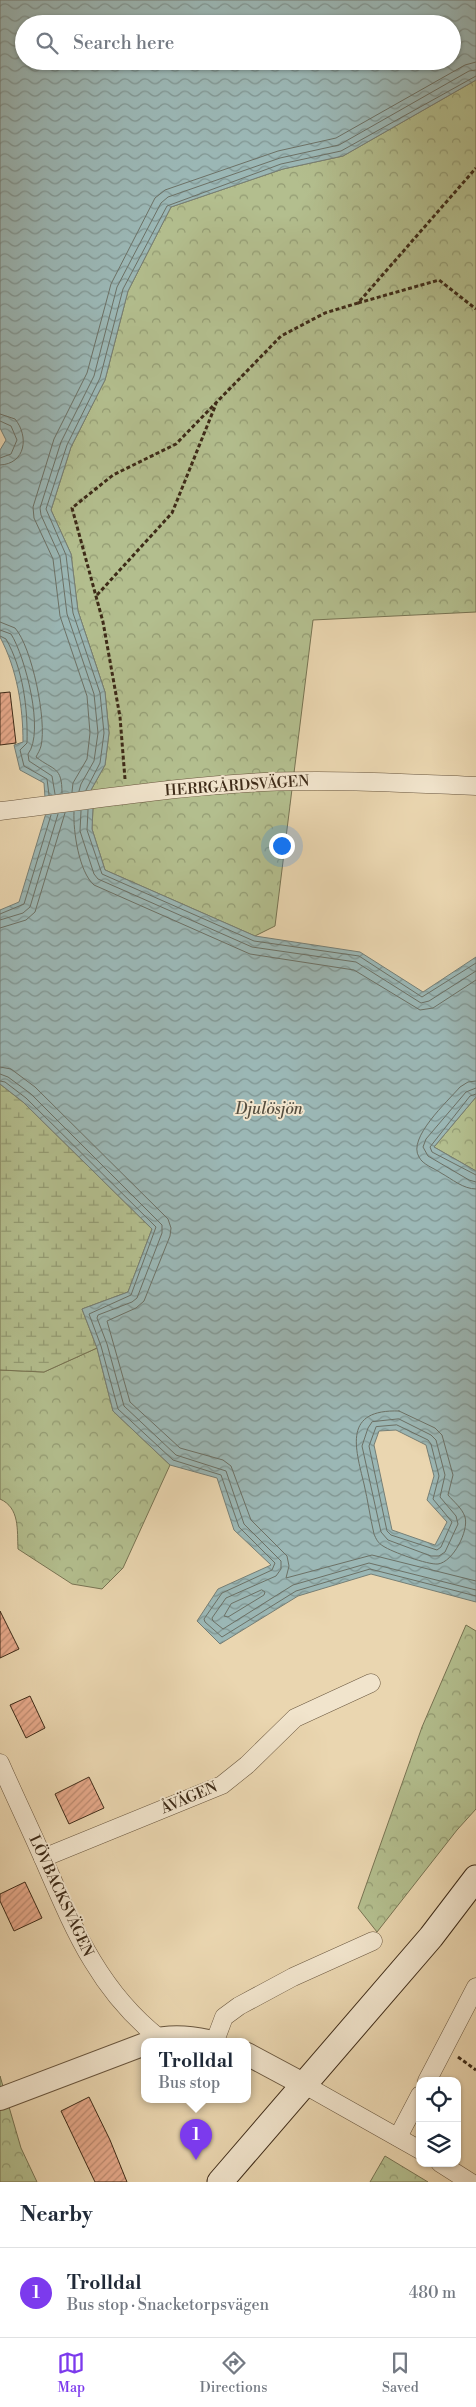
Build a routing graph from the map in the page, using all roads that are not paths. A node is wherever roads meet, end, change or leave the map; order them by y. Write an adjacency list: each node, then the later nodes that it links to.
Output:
1 (476, 786): 2 (street, HERRGÅRDSVÄGEN)
2 (0, 811)
3 (371, 1683): 5 (street, ÅVÄGEN)
4 (0, 1764): 5 (street, LÖVBACKSVÄGEN)
5 (43, 1858): 9 (street, LÖVBACKSVÄGEN)
6 (476, 1878): 14 (main road)
7 (373, 1940): 10 (street)
8 (476, 1987): 13 (street)
9 (150, 2038)
10 (215, 2038)
11 (141, 2045): 15 (street)
12 (251, 2056): 14 (street)
13 (429, 2077)
14 (303, 2084): 17 (street); 20 (main road)
15 (0, 2099)
16 (416, 2103): 17 (street)
17 (398, 2137): 18 (street)
18 (416, 2148)
19 (446, 2167): 21 (street)
20 (220, 2182)
21 (470, 2182)

